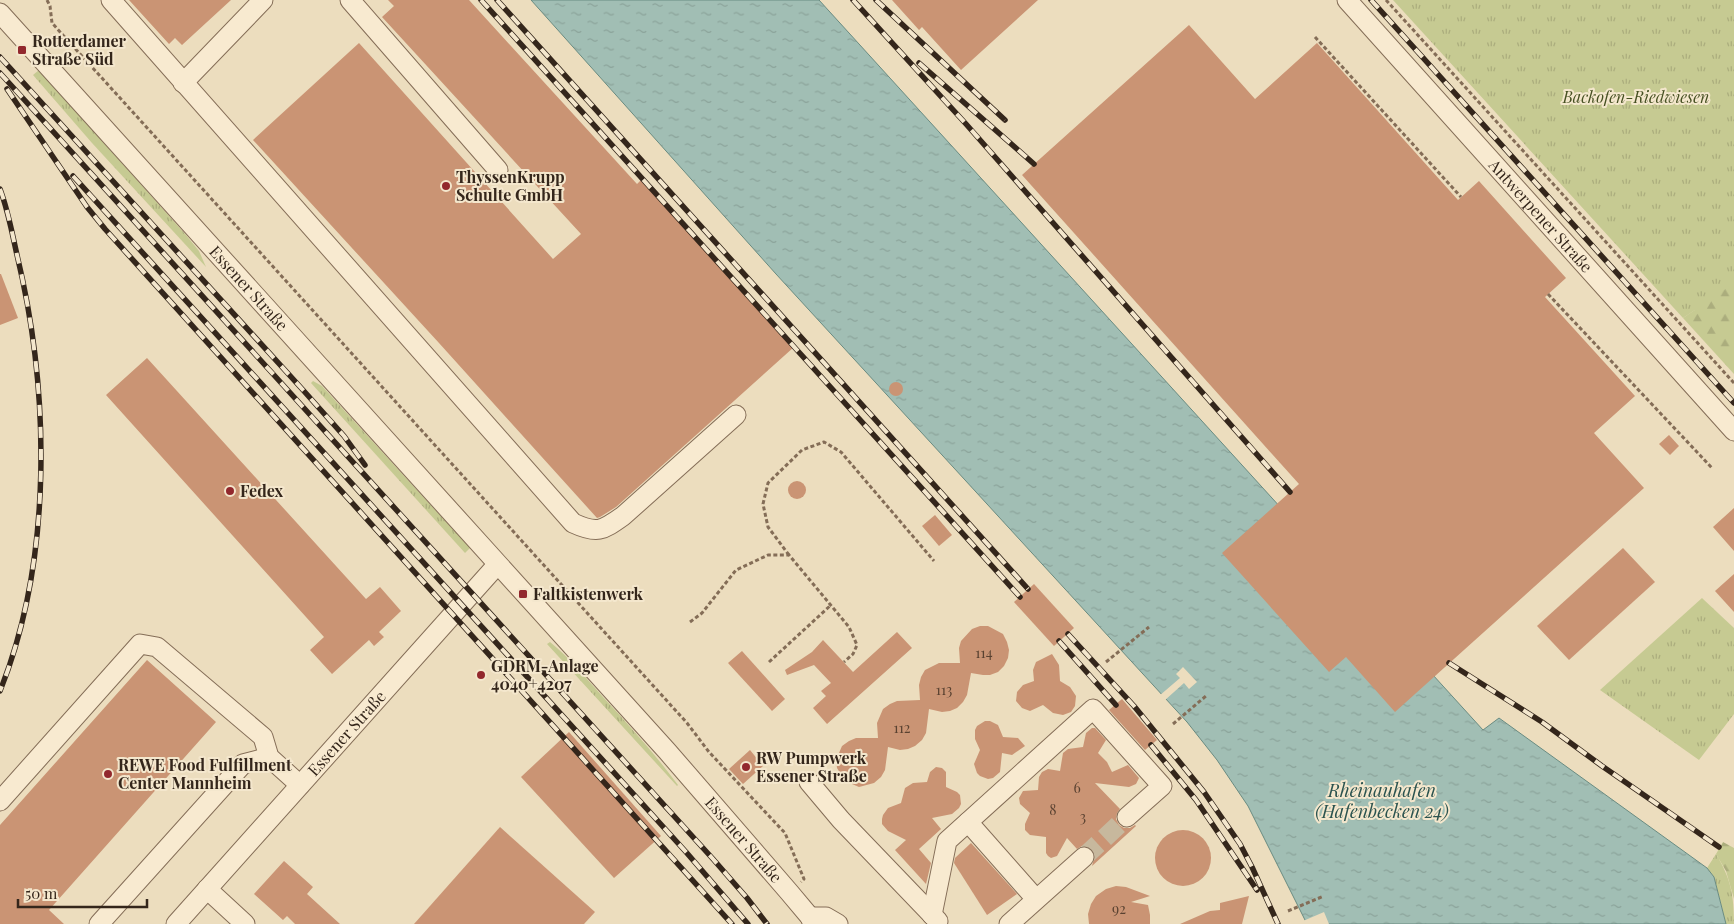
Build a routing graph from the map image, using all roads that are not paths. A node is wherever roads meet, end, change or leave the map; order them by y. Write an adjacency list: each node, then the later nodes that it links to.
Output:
1 (111, 0): 6 (street)
2 (263, 0): 6 (street)
3 (350, 0): 7 (street)
4 (1347, 0): 9 (street, Antwerpener Straße)
5 (0, 13): 10 (street, Essener Straße)
6 (183, 83): 8 (street)
7 (498, 170)
8 (736, 415)
9 (1734, 431)
10 (497, 565): 13 (street, Essener Straße); 21 (street, Essener Straße)
11 (269, 757): 13 (street); 14 (street); 22 (street)
12 (809, 782): 20 (street)
13 (300, 785): 18 (street, Essener Straße)
14 (0, 801)
15 (1127, 817): 16 (street)
16 (968, 822): 19 (street); 20 (street)
17 (1084, 857): 19 (street)
18 (207, 889): 23 (street, Essener Straße); 24 (street)
19 (1036, 899): 26 (street)
20 (936, 919)
21 (811, 920): 25 (street, Essener Straße)
22 (99, 924)
23 (176, 924)
24 (245, 924)
25 (838, 924)
26 (1009, 924)

